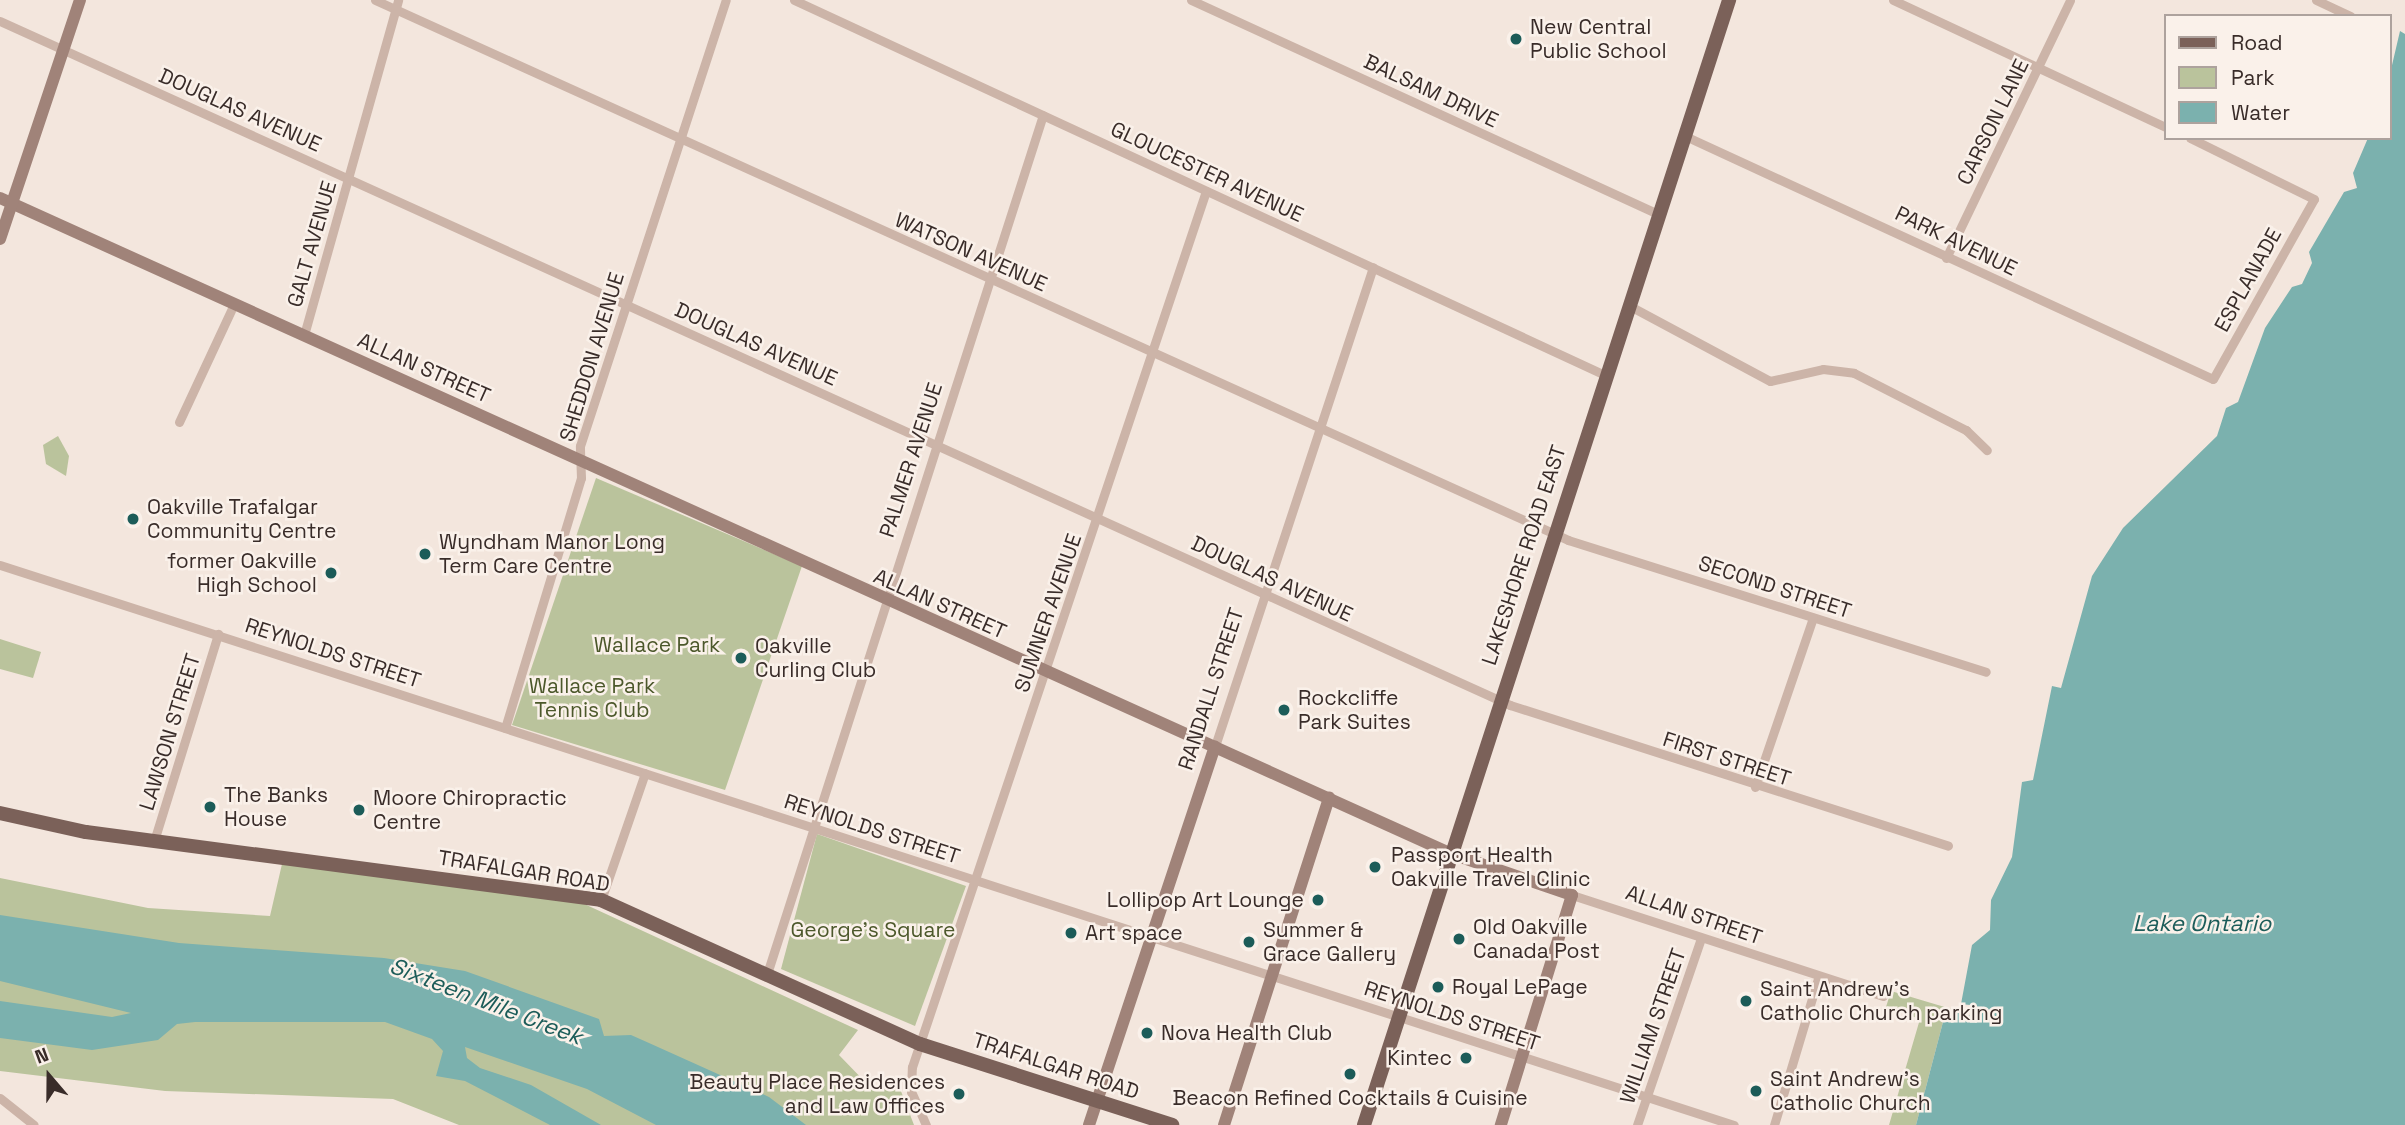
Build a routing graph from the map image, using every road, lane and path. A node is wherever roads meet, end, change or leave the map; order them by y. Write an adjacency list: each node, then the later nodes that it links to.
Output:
1 (80, 0): 14 (street)
2 (375, 0): 11 (street, WATSON AVENUE)
3 (726, 0): 19 (street, SHEDDON AVENUE)
4 (794, 0): 10 (street, GLOUCESTER AVENUE)
5 (1191, 0): 24 (street, BALSAM DRIVE)
6 (1729, 0): 18 (main road, LAKESHORE ROAD EAST)
7 (1893, 0): 15 (street)
8 (2070, 0): 15 (street, CARSON LANE)
9 (2316, 0): 12 (street)
10 (813, 4): 16 (street, GLOUCESTER AVENUE)
11 (397, 5): 19 (street, WATSON AVENUE); 21 (street, GALT AVENUE)
12 (2346, 14)
13 (0, 21): 14 (street, DOUGLAS AVENUE)
14 (63, 51): 21 (street, DOUGLAS AVENUE); 23 (street)
15 (2039, 68): 17 (street); 26 (street, CARSON LANE)
16 (1043, 115): 22 (street, GLOUCESTER AVENUE); 28 (street, PALMER AVENUE)
17 (2164, 127)
18 (1683, 135): 24 (main road, LAKESHORE ROAD EAST); 26 (street, PARK AVENUE)
19 (680, 139): 28 (street, WATSON AVENUE); 30 (street, SHEDDON AVENUE)
20 (2194, 140): 35 (street, ESPLANADE)
21 (350, 177): 30 (street, DOUGLAS AVENUE); 32 (street, GALT AVENUE)
22 (1206, 191): 27 (street, GLOUCESTER AVENUE); 33 (street, SUMNER AVENUE)
23 (6, 201): 25 (street); 29 (street, ALLAN STREET)
24 (1657, 213): 31 (main road, LAKESHORE ROAD EAST)
25 (0, 239)
26 (1946, 258): 35 (street, PARK AVENUE)
27 (1373, 267): 34 (street, GLOUCESTER AVENUE); 37 (street, RANDALL STREET)
28 (988, 279): 33 (street, WATSON AVENUE); 38 (street, PALMER AVENUE)
29 (234, 304): 32 (street, ALLAN STREET); 36 (street)
30 (625, 305): 38 (street, DOUGLAS AVENUE); 40 (street, SHEDDON AVENUE)
31 (1628, 305): 34 (main road, LAKESHORE ROAD EAST); 39 (street)
32 (304, 335): 40 (street, ALLAN STREET)
33 (1153, 353): 37 (street, WATSON AVENUE); 41 (street, SUMNER AVENUE)
34 (1605, 376): 42 (main road, LAKESHORE ROAD EAST)
35 (2213, 379)
36 (179, 422)
37 (1315, 427): 42 (street, WATSON AVENUE); 44 (street, RANDALL STREET)
38 (936, 442): 41 (street, DOUGLAS AVENUE); 45 (street, PALMER AVENUE)
39 (1987, 450)
40 (580, 460): 45 (street, ALLAN STREET); 51 (street, SHEDDON AVENUE)
41 (1099, 516): 44 (street, DOUGLAS AVENUE); 49 (street, SUMNER AVENUE)
42 (1554, 534): 46 (street, SECOND STREET); 50 (main road, LAKESHORE ROAD EAST)
43 (0, 565): 47 (street, REYNOLDS STREET)
44 (1262, 596): 50 (street, DOUGLAS AVENUE); 52 (street, RANDALL STREET)
45 (883, 600): 49 (street, ALLAN STREET); 57 (street, PALMER AVENUE)
46 (1813, 618): 48 (street, SECOND STREET); 54 (street)
47 (218, 634): 51 (street, REYNOLDS STREET); 58 (street, LAWSON STREET)
48 (1986, 672)
49 (1045, 673): 52 (street, ALLAN STREET); 61 (street, SUMNER AVENUE)
50 (1498, 699): 54 (street, FIRST STREET); 60 (main road, LAKESHORE ROAD EAST)
51 (505, 728): 53 (street, REYNOLDS STREET)
52 (1215, 746): 55 (street, ALLAN STREET); 64 (street, RANDALL STREET)
53 (645, 772): 57 (street, REYNOLDS STREET); 63 (street)
54 (1755, 787): 59 (street, FIRST STREET)
55 (1329, 797): 60 (street, ALLAN STREET); 66 (street)
56 (0, 813): 58 (main road, TRAFALGAR ROAD)
57 (810, 827): 61 (street, REYNOLDS STREET); 67 (street, PALMER AVENUE)
58 (154, 841): 63 (main road, TRAFALGAR ROAD)
59 (1948, 846)
60 (1449, 853): 62 (street, ALLAN STREET); 70 (main road, LAKESHORE ROAD EAST)
61 (978, 882): 64 (street, REYNOLDS STREET); 71 (street, SUMNER AVENUE)
62 (1572, 895): 65 (street, ALLAN STREET); 72 (street)
63 (601, 901): 67 (main road, TRAFALGAR ROAD)
64 (1150, 937): 66 (street, REYNOLDS STREET); 75 (street, RANDALL STREET)
65 (1701, 938): 68 (street, ALLAN STREET); 74 (street, WILLIAM STREET)
66 (1270, 975): 70 (street, REYNOLDS STREET); 80 (street)
67 (765, 976): 71 (main road, TRAFALGAR ROAD)
68 (1818, 978): 69 (street, ALLAN STREET); 85 (street)
69 (1883, 996)
70 (1397, 1016): 72 (street, REYNOLDS STREET); 81 (main road, LAKESHORE ROAD EAST)
71 (919, 1044): 75 (main road, TRAFALGAR ROAD); 77 (street, SUMNER AVENUE)
72 (1525, 1057): 74 (street, REYNOLDS STREET); 82 (street)
73 (0, 1098): 76 (street)
74 (1646, 1099): 83 (street, WILLIAM STREET); 84 (street, REYNOLDS STREET)
75 (1097, 1100): 78 (street, RANDALL STREET); 79 (main road, TRAFALGAR ROAD)
76 (34, 1125)
77 (926, 1125)
78 (1089, 1125)
79 (1171, 1125)
80 (1224, 1125)
81 (1364, 1125)
82 (1501, 1125)
83 (1637, 1125)
84 (1734, 1125)
85 (1774, 1125)

